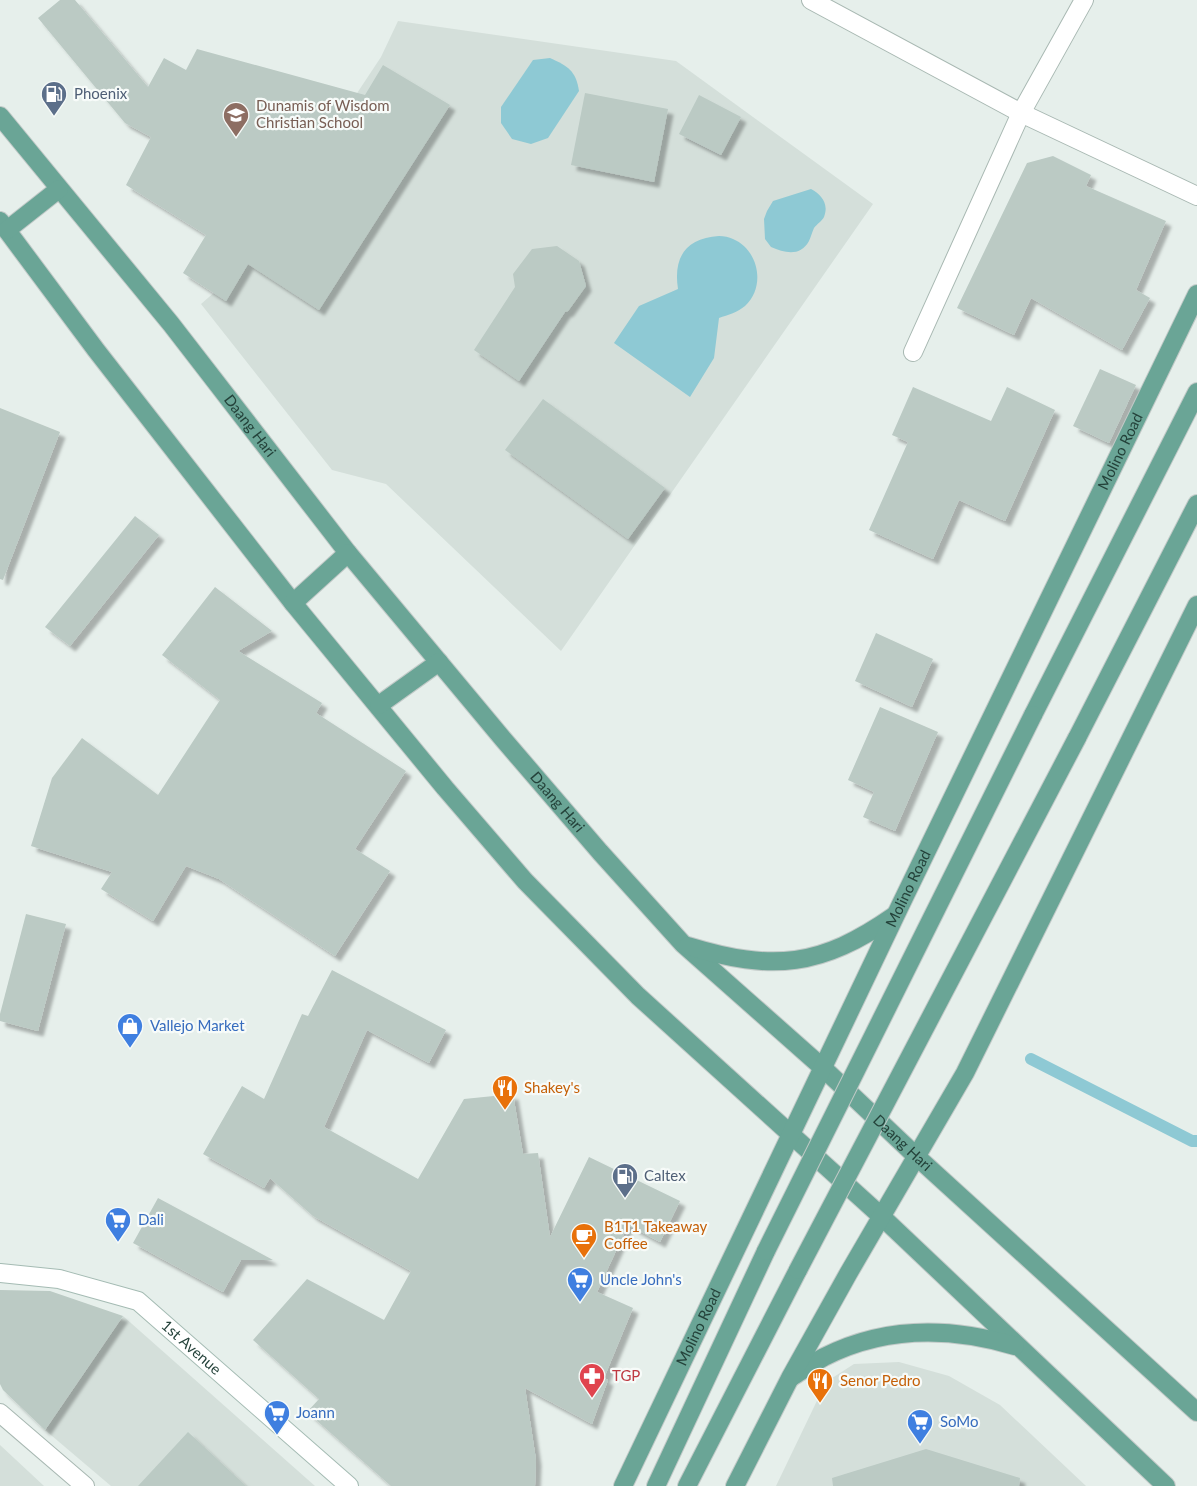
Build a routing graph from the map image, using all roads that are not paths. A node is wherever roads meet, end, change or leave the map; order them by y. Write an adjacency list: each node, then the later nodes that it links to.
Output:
1 (811, 0): 3 (street)
2 (1084, 0): 3 (street)
3 (1022, 113): 6 (street); 9 (street)
4 (0, 116): 5 (main road, Daang Hari)
5 (59, 189): 7 (main road); 12 (main road, Daang Hari)
6 (1197, 196)
7 (3, 226): 13 (main road)
8 (1197, 294): 17 (main road, Molino Road)
9 (913, 352)
10 (1197, 392): 31 (main road, Molino Road, bridge)
11 (1197, 504): 32 (main road, bridge)
12 (348, 553): 13 (main road); 15 (main road, Daang Hari)
13 (293, 603): 16 (main road)
14 (1197, 605): 21 (main road)
15 (439, 662): 16 (main road); 18 (main road, Daang Hari)
16 (379, 705): 20 (main road)
17 (896, 915): 18 (main road); 19 (main road, Molino Road)
18 (683, 944): 19 (main road, Daang Hari)
19 (823, 1068): 20 (main road, Molino Road); 21 (main road, Daang Hari)
20 (791, 1133): 22 (main road); 30 (main road, Molino Road)
21 (917, 1157): 22 (main road); 26 (main road, Daang Hari)
22 (882, 1216): 24 (main road); 25 (main road)
23 (0, 1273): 29 (street, 1st Avenue)
24 (1019, 1348): 25 (main road); 34 (main road)
25 (790, 1378): 33 (main road)
26 (1197, 1412)
27 (0, 1413): 28 (street)
28 (85, 1486)
29 (349, 1486)
30 (623, 1486)
31 (657, 1486)
32 (687, 1486)
33 (735, 1486)
34 (1166, 1486)

